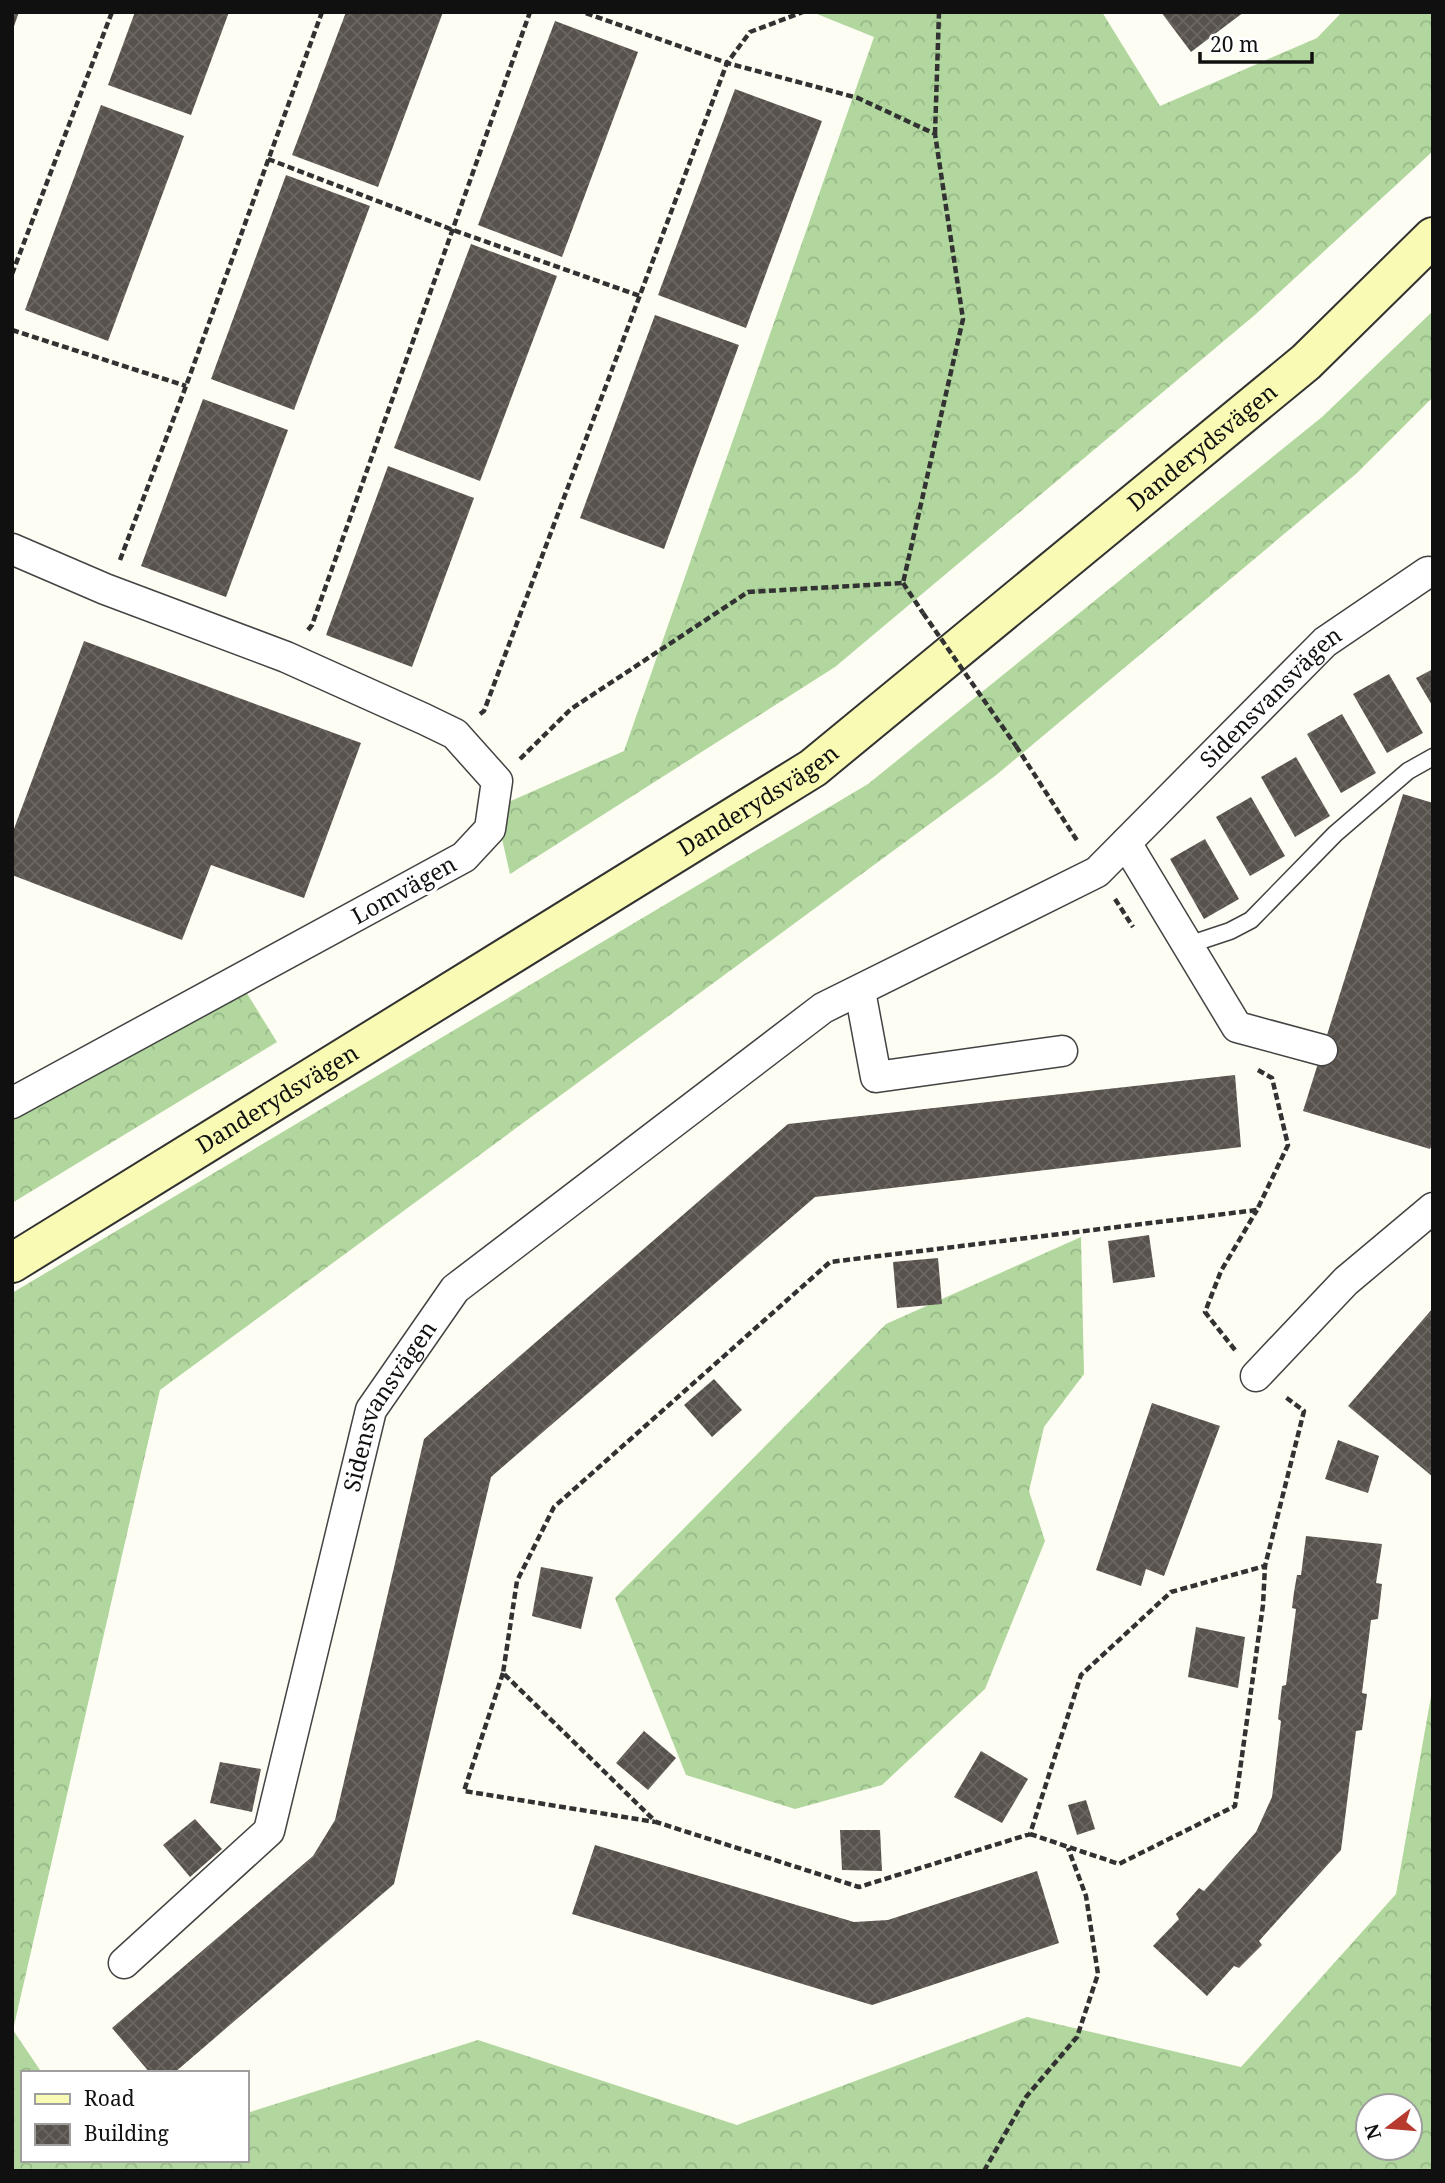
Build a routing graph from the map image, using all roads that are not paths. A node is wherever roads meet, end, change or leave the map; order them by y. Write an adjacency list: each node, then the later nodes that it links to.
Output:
1 (1433, 237): 12 (main road, Danderydsvägen)
2 (12, 549): 10 (street, Lomvägen)
3 (1433, 573): 5 (street, Sidensvansvägen)
4 (1433, 757): 6 (lane)
5 (1126, 844): 6 (street); 7 (street, Sidensvansvägen)
6 (1188, 945): 8 (street)
7 (860, 991): 9 (street); 14 (street, Sidensvansvägen)
8 (1322, 1050)
9 (1062, 1051)
10 (12, 1103)
11 (1433, 1208): 13 (street)
12 (12, 1263)
13 (1256, 1376)
14 (124, 1963)

